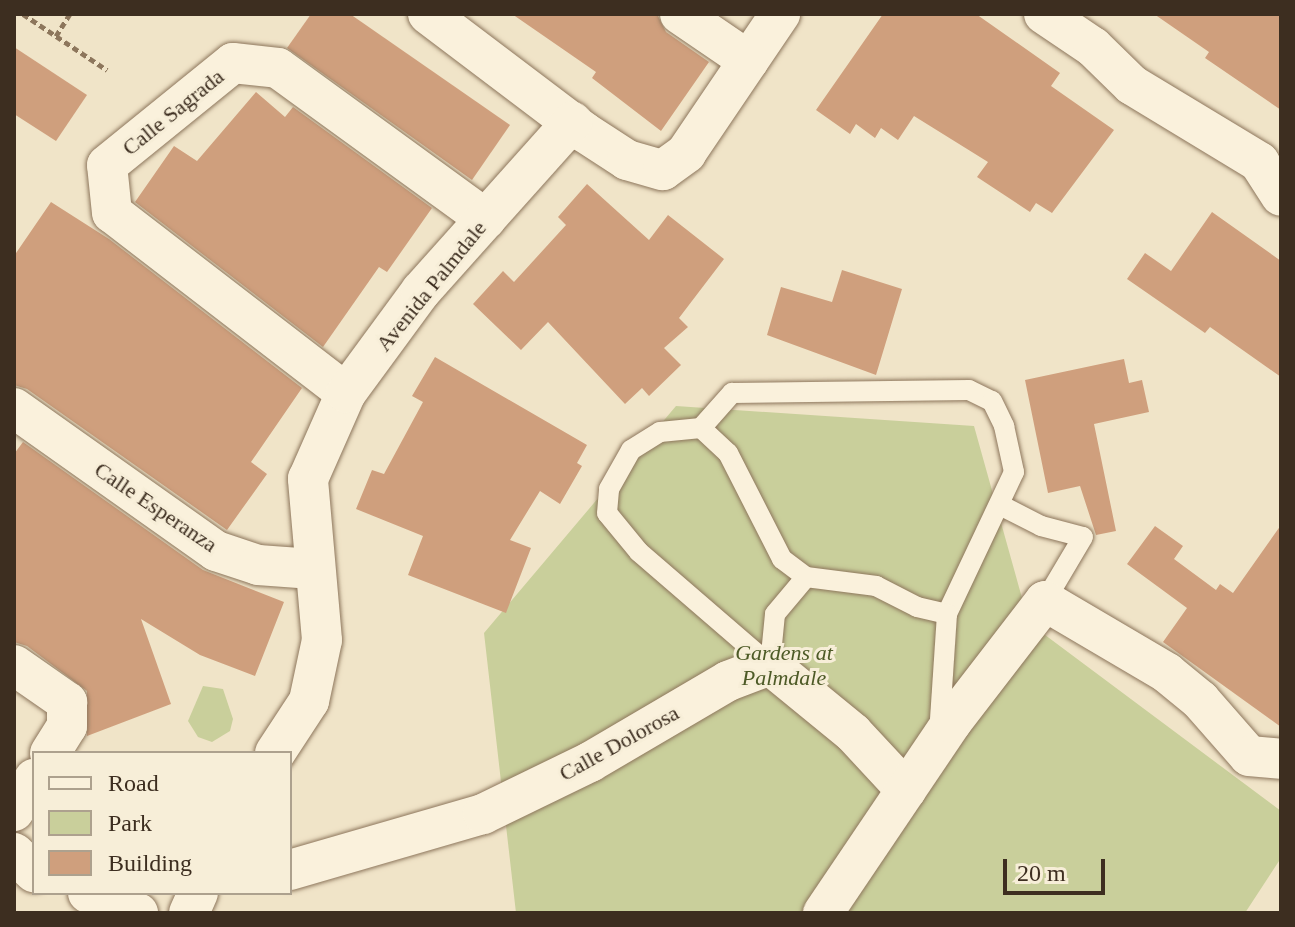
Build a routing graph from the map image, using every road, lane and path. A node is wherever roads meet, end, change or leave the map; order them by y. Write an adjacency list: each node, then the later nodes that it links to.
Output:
1 (23, 14): 7 (path)
2 (70, 14): 7 (path)
3 (428, 14): 10 (street)
4 (680, 14): 8 (street)
5 (780, 14): 8 (street)
6 (1044, 14): 11 (street)
7 (56, 36): 9 (path)
8 (749, 61): 10 (street)
9 (107, 70)
10 (572, 122): 12 (street, Avenida Palmdale)
11 (1281, 196)
12 (486, 219): 13 (street, Avenida Palmdale); 13 (street, Calle Sagrada)
13 (346, 393): 17 (street, Avenida Palmdale)
14 (14, 408): 17 (street, Calle Esperanza)
15 (701, 428): 16 (lane); 18 (lane); 22 (lane)
16 (1000, 505): 19 (lane); 20 (lane)
17 (313, 569): 25 (street, Avenida Palmdale)
18 (806, 577): 20 (lane); 22 (lane)
19 (1045, 601): 23 (street); 26 (street)
20 (947, 614): 23 (lane)
21 (14, 665): 24 (street)
22 (770, 665): 28 (street); 31 (street, Calle Dolorosa)
23 (939, 741): 28 (street)
24 (51, 751)
25 (276, 751)
26 (1281, 759)
27 (32, 782): 29 (street)
28 (906, 790): 35 (street)
29 (14, 811)
30 (14, 853): 32 (street)
31 (292, 869)
32 (32, 870)
33 (93, 895): 34 (street)
34 (138, 913)
35 (823, 913)

